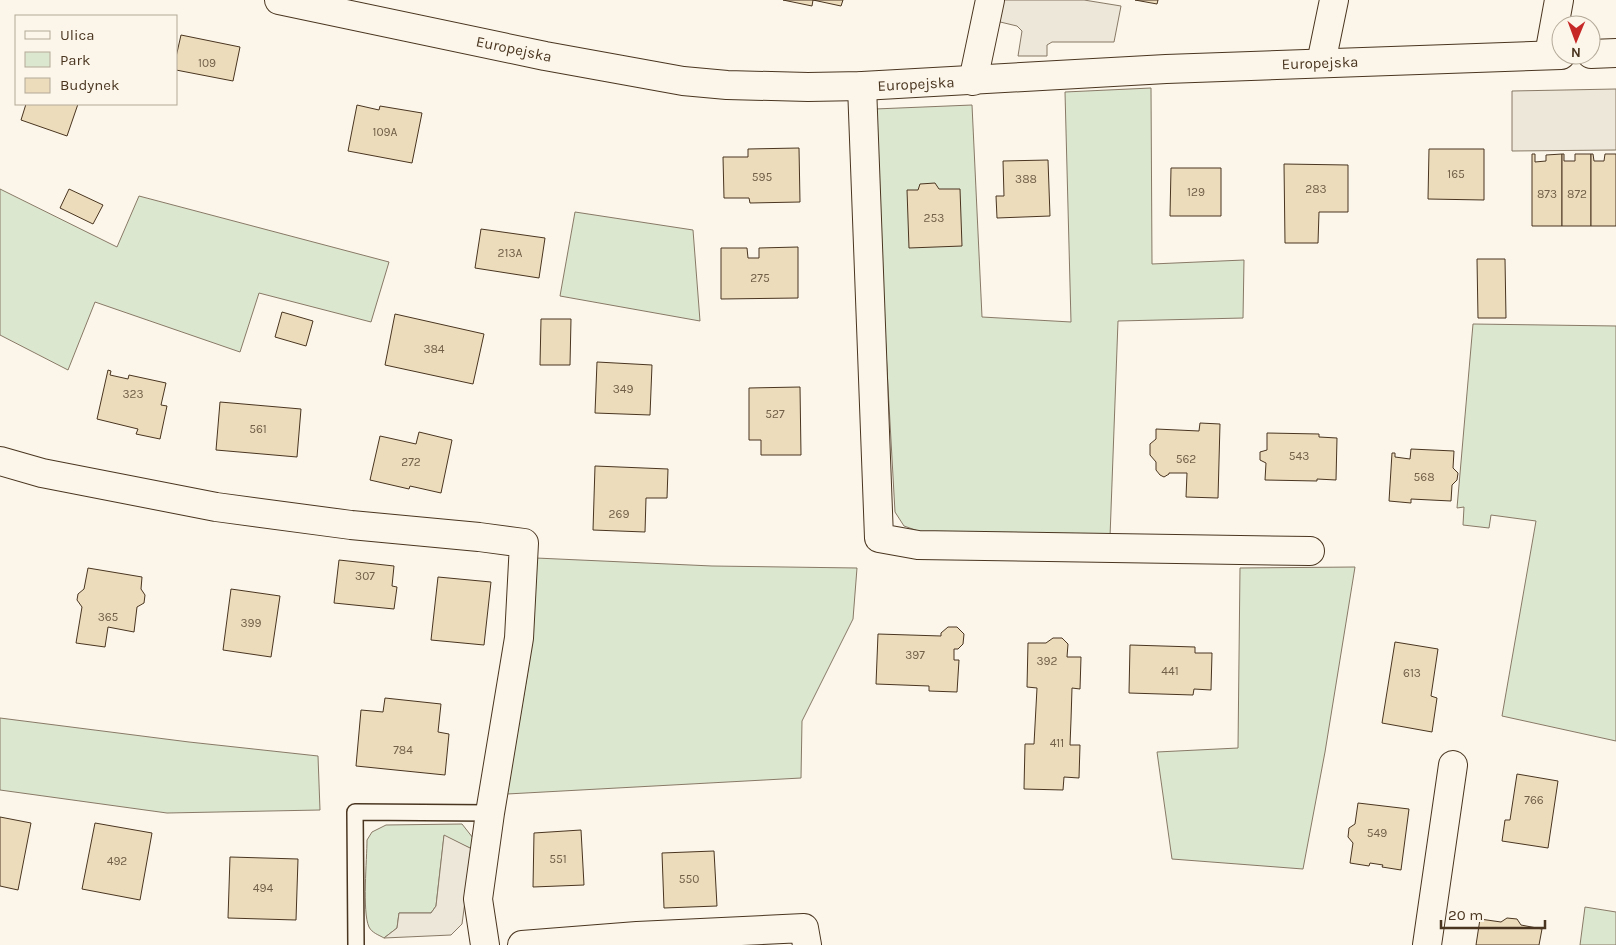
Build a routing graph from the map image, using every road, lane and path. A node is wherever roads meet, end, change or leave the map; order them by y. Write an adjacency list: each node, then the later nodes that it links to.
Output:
1 (279, 0): 11 (street, Europejska)
2 (990, 0): 10 (street)
3 (1334, 0): 9 (street)
4 (1559, 0): 5 (street)
5 (1558, 15)
6 (1616, 53): 7 (street)
7 (1601, 54)
8 (1551, 55): 9 (street, Europejska)
9 (1321, 63): 10 (street, Europejska)
10 (973, 81): 11 (street, Europejska)
11 (862, 86): 13 (street)
12 (0, 461): 15 (street)
13 (1310, 551)
14 (1453, 764): 20 (street)
15 (490, 813): 16 (lane); 17 (street)
16 (356, 945)
17 (485, 945)
18 (522, 945): 19 (street)
19 (807, 945)
20 (1427, 945)

